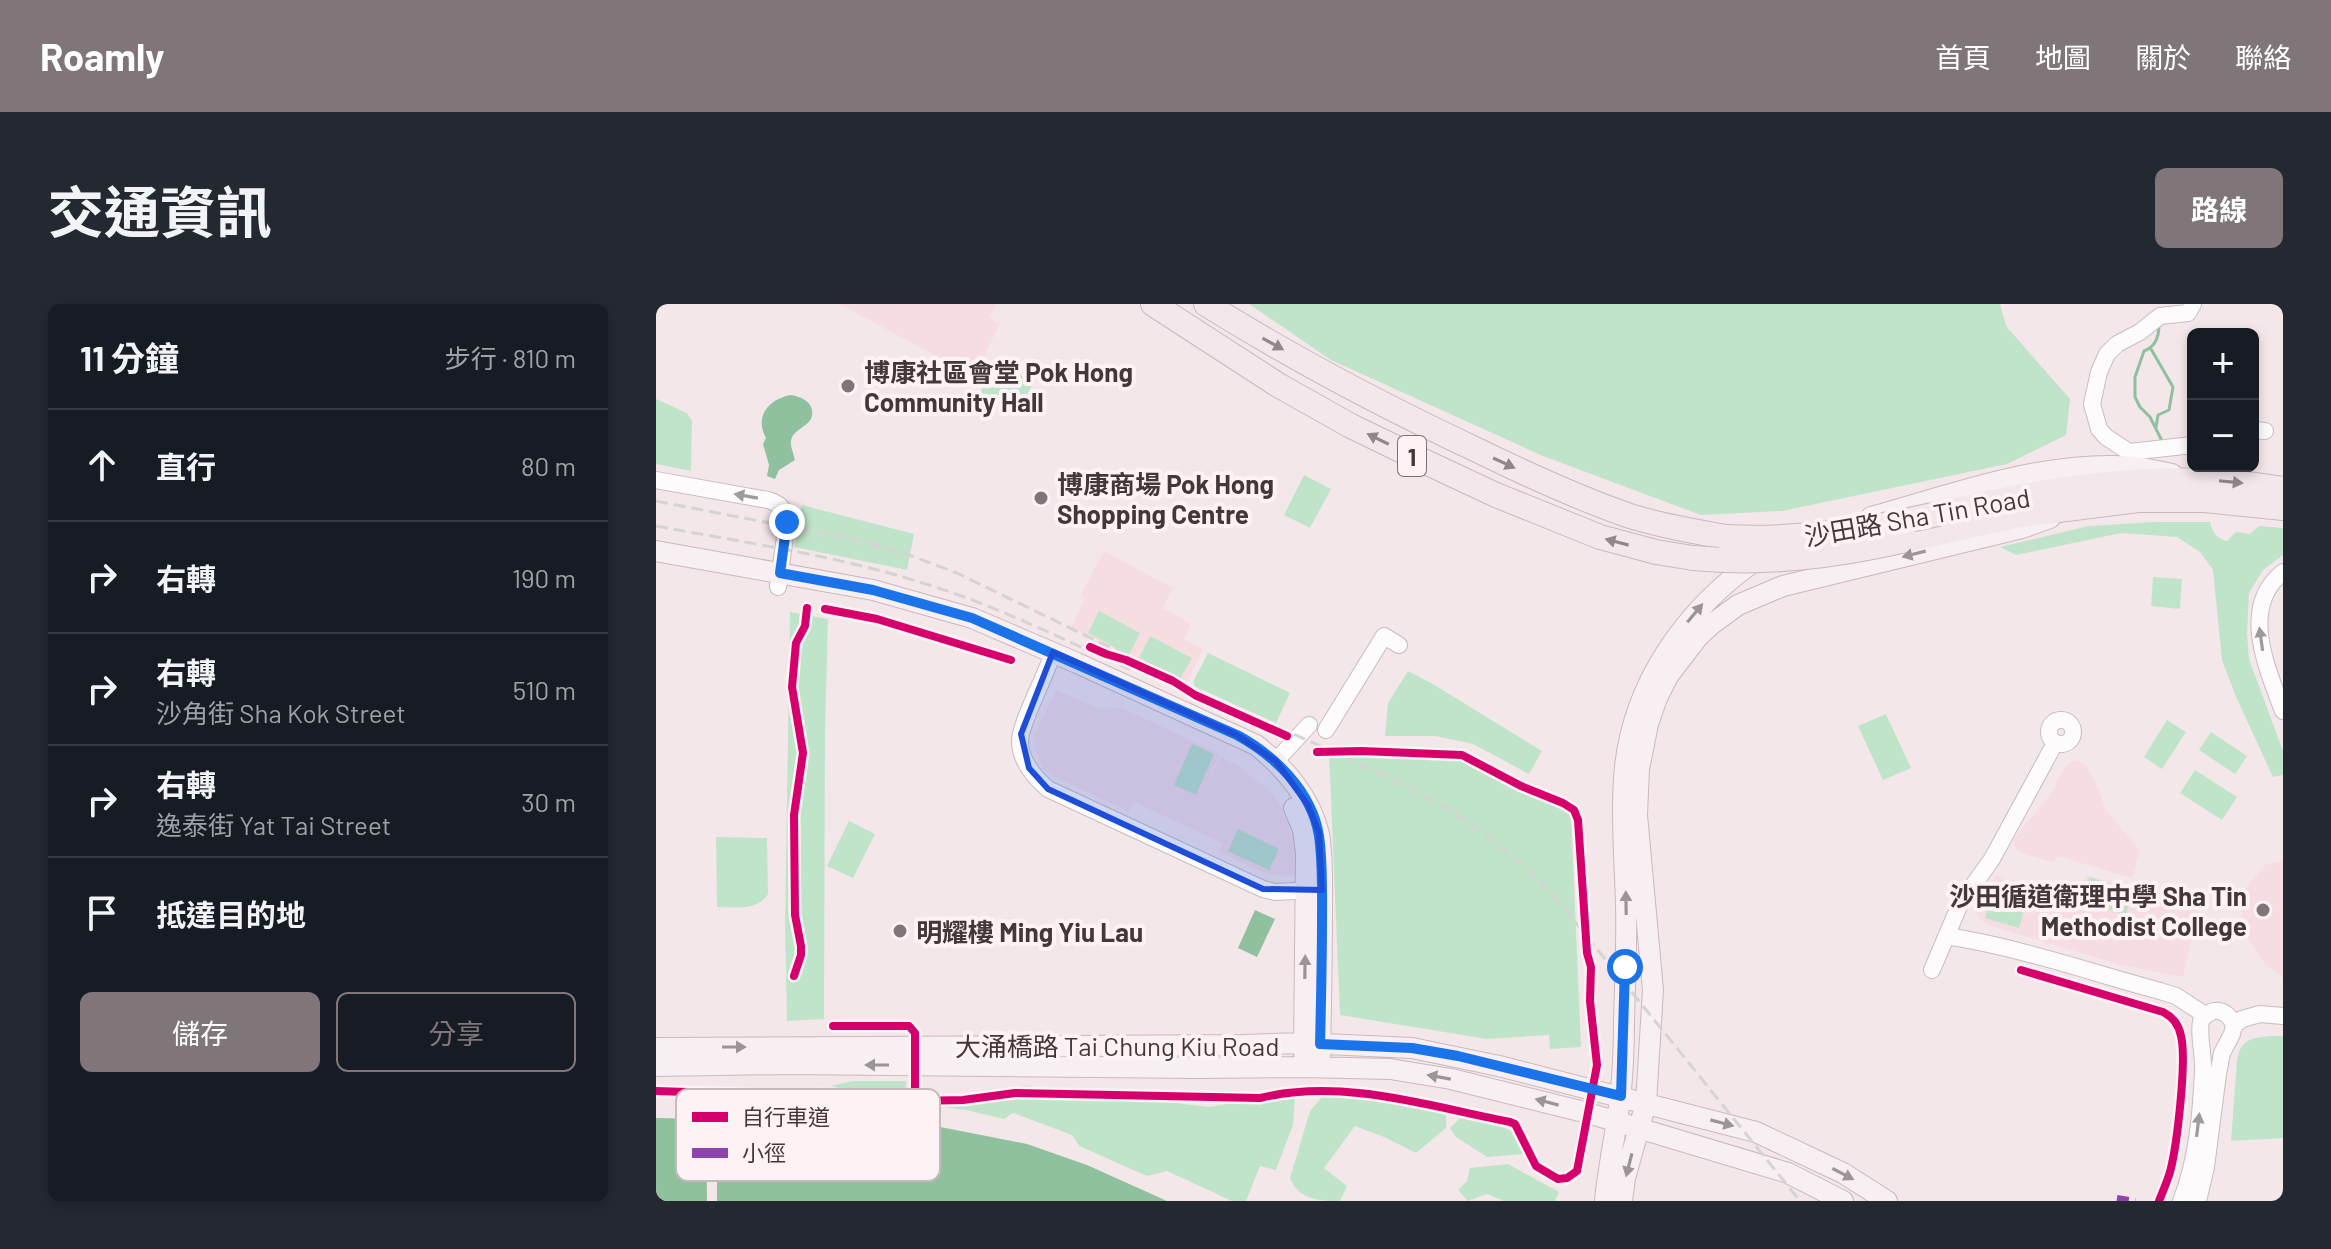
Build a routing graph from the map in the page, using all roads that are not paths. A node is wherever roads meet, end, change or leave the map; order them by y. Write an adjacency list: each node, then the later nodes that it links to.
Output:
1 (1153, 304): 9 (highway, 沙田路 Sha Tin Road / 1, one-way to 1, bridge)
2 (1206, 304): 6 (highway, 沙田路 Sha Tin Road / 1, one-way to 6, bridge)
3 (2193, 304): 5 (street)
4 (2187, 446): 5 (street)
5 (2131, 459): 6 (main road); 33 (main road, one-way to 5)
6 (2199, 479): 8 (highway, 1, one-way to 8)
7 (656, 480): 14 (street, one-way to 7)
8 (2283, 489)
9 (2075, 508): 10 (highway, 1); 34 (main road, one-way to 34)
10 (2283, 508)
11 (656, 551): 14 (main road)
12 (656, 564): 14 (main road)
13 (2283, 572): 17 (street, one-way to 13)
14 (779, 580): 16 (main road)
15 (1399, 645): 19 (street)
16 (1051, 659): 21 (main road); 22 (main road); 22 (street)
17 (2283, 711)
18 (1309, 725): 21 (street)
19 (1326, 730)
20 (2055, 743): 23 (street)
21 (1276, 761): 22 (main road)
22 (1314, 891): 29 (main road)
23 (1946, 936): 24 (street); 25 (street)
24 (1932, 970)
25 (2205, 1015): 27 (street); 28 (street)
26 (2283, 1016): 27 (street)
27 (2232, 1031): 28 (street); 42 (street)
28 (2201, 1033): 41 (street, one-way to 28)
29 (1312, 1044): 30 (main road, 大涌橋路 Tai Chung Kiu Road, one-way to 29); 32 (main road); 33 (main road, 大涌橋路 Tai Chung Kiu Road)
30 (656, 1048)
31 (656, 1066): 32 (main road, 大涌橋路 Tai Chung Kiu Road, one-way to 31)
32 (1312, 1067): 35 (main road, 大涌橋路 Tai Chung Kiu Road, one-way to 32)
33 (1621, 1096): 34 (main road, 大涌橋路 Tai Chung Kiu Road); 35 (main road)
34 (1646, 1103): 36 (main road); 40 (main road, 大涌橋路 Tai Chung Kiu Road, one-way to 40)
35 (1617, 1121): 36 (main road, 大涌橋路 Tai Chung Kiu Road); 37 (main road)
36 (1638, 1129): 38 (main road, one-way to 38); 39 (main road, 大涌橋路 Tai Chung Kiu Road)
37 (1605, 1201)
38 (1622, 1201)
39 (1843, 1201)
40 (1887, 1201)
41 (2181, 1201)
42 (2198, 1201)

